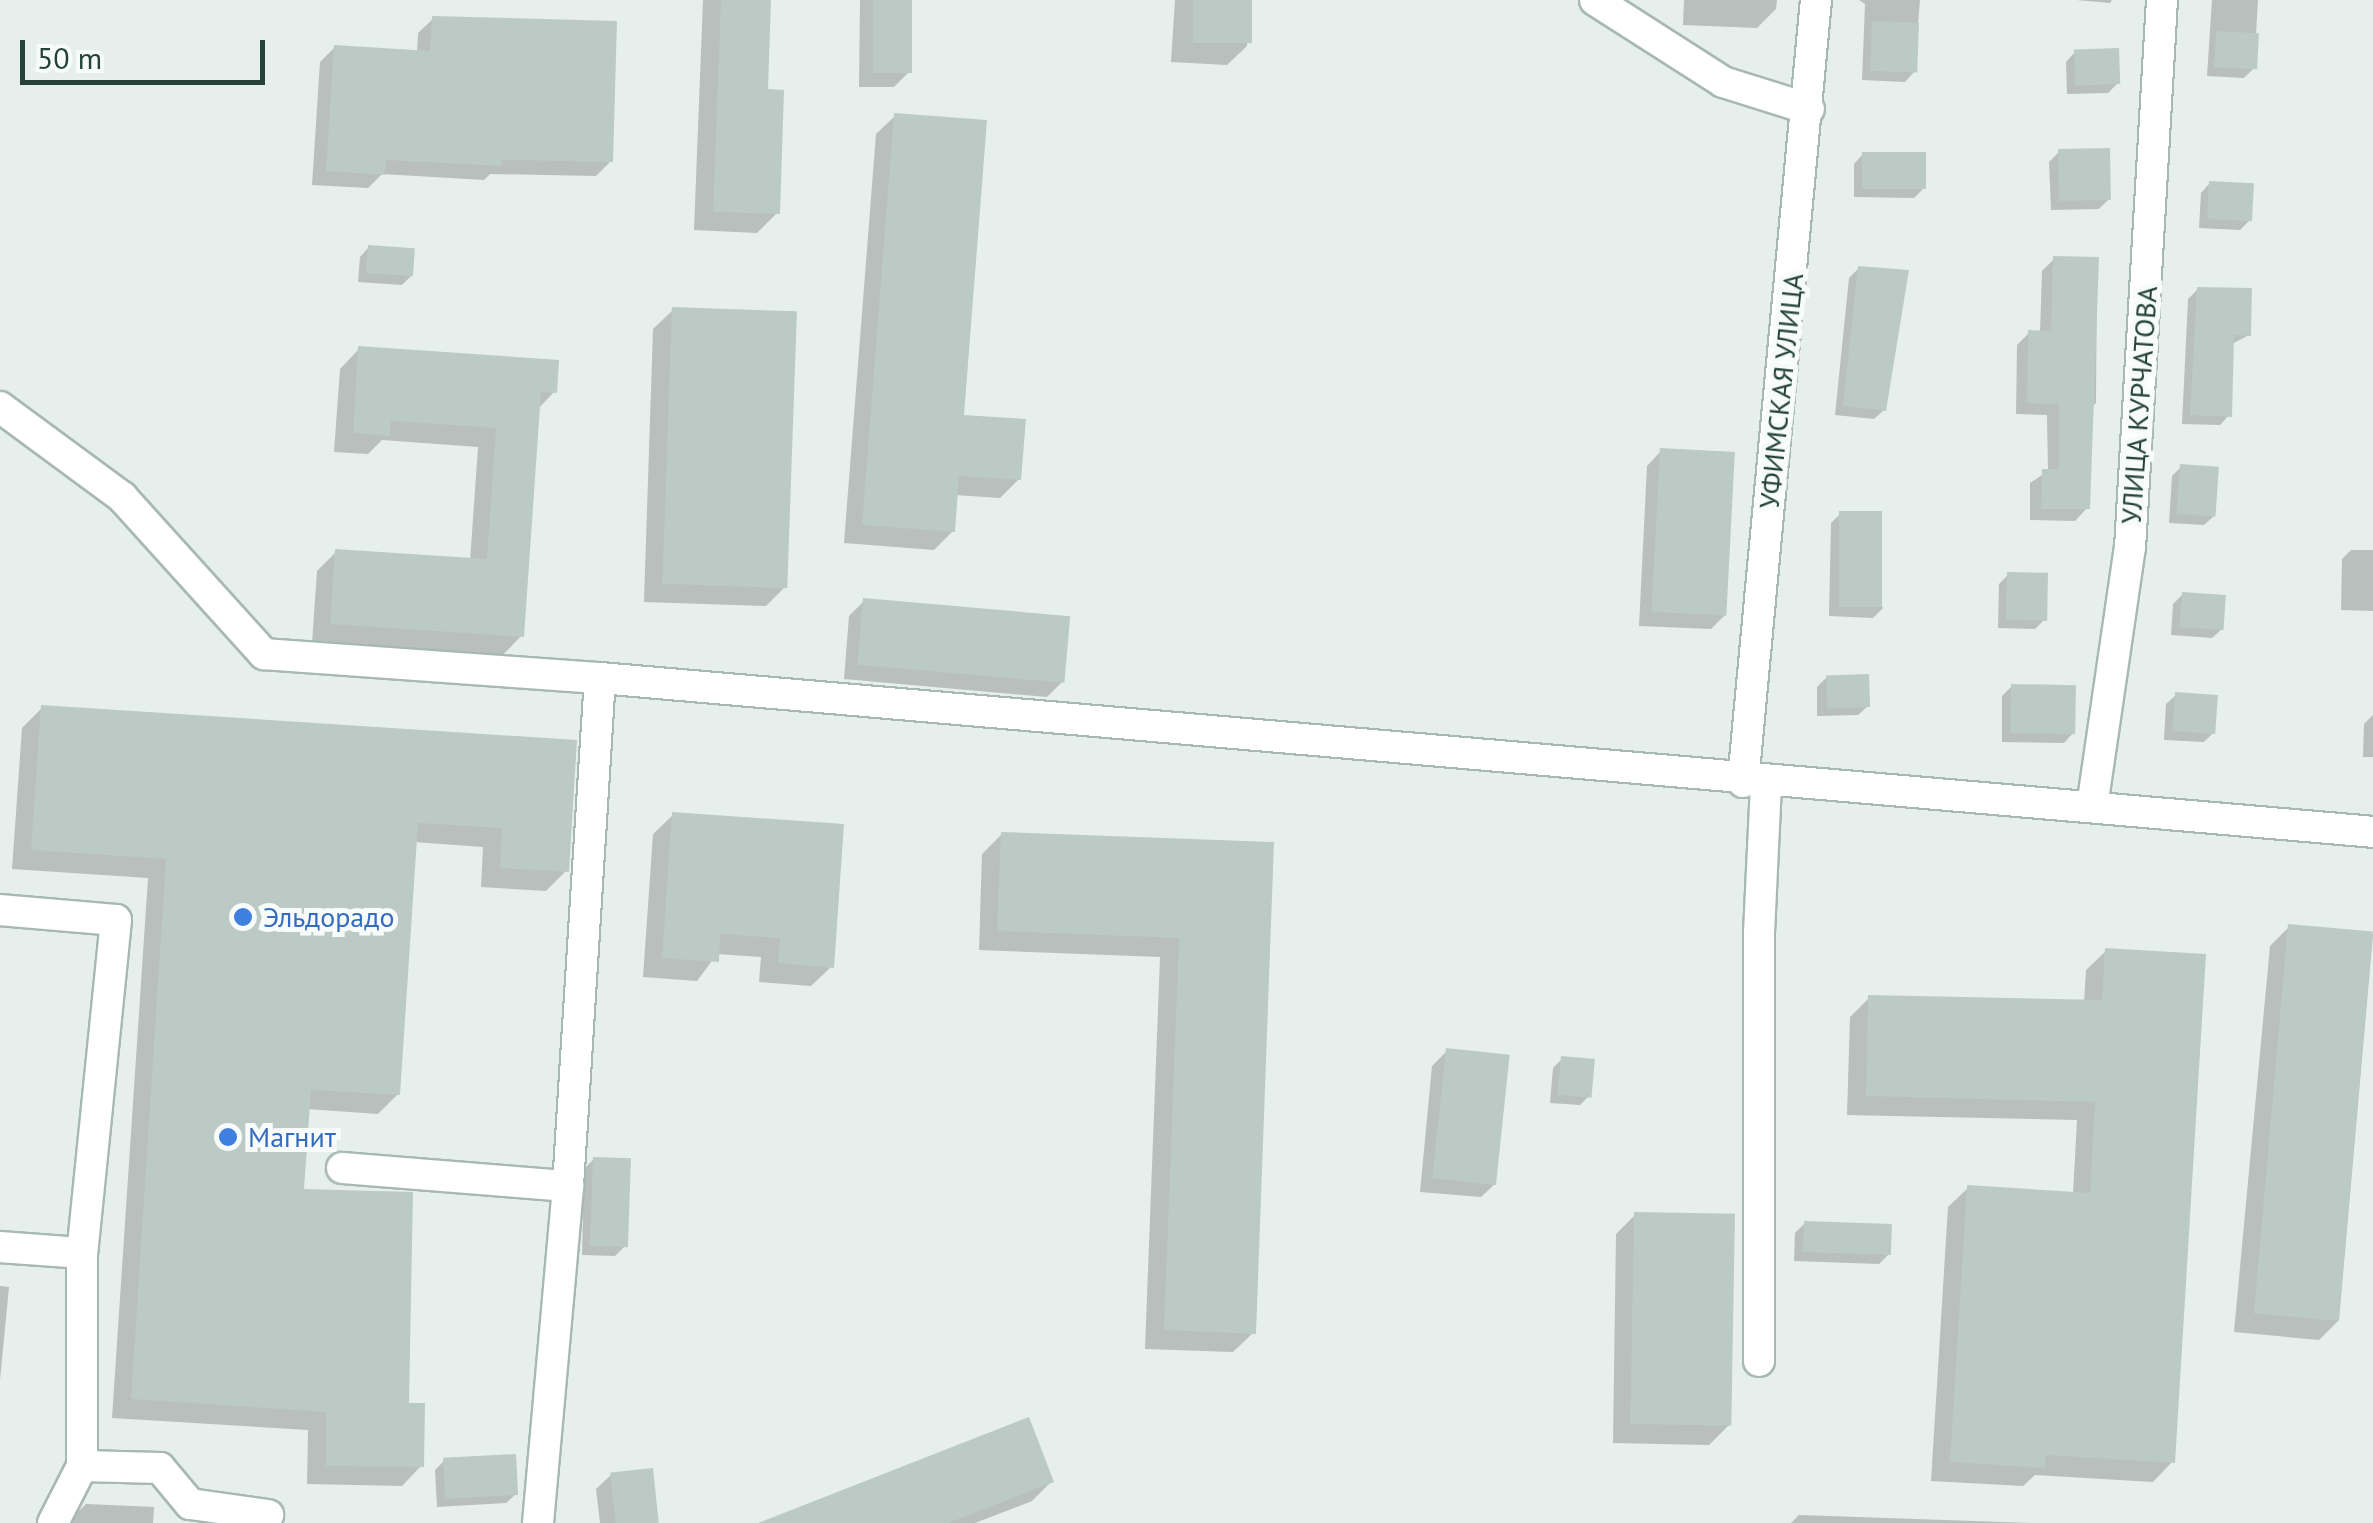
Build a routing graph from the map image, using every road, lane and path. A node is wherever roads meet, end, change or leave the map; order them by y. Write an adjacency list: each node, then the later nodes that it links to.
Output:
1 (1595, 0): 4 (street)
2 (1816, 0): 4 (street, УФИМСКАЯ УЛИЦА)
3 (2162, 0): 8 (street, УЛИЦА КУРЧАТОВА)
4 (1809, 109): 7 (street, УФИМСКАЯ УЛИЦА)
5 (0, 407): 6 (street)
6 (600, 678): 7 (street); 12 (street)
7 (1754, 783): 8 (street); 15 (street, УФИМСКАЯ УЛИЦА)
8 (2092, 808): 9 (street)
9 (2373, 832)
10 (0, 910): 14 (street)
11 (342, 1168): 12 (street)
12 (568, 1186): 19 (street)
13 (0, 1248): 14 (street)
14 (82, 1253): 16 (street)
15 (1759, 1361)
16 (82, 1466): 17 (street); 18 (street)
17 (268, 1516)
18 (52, 1523)
19 (538, 1523)

